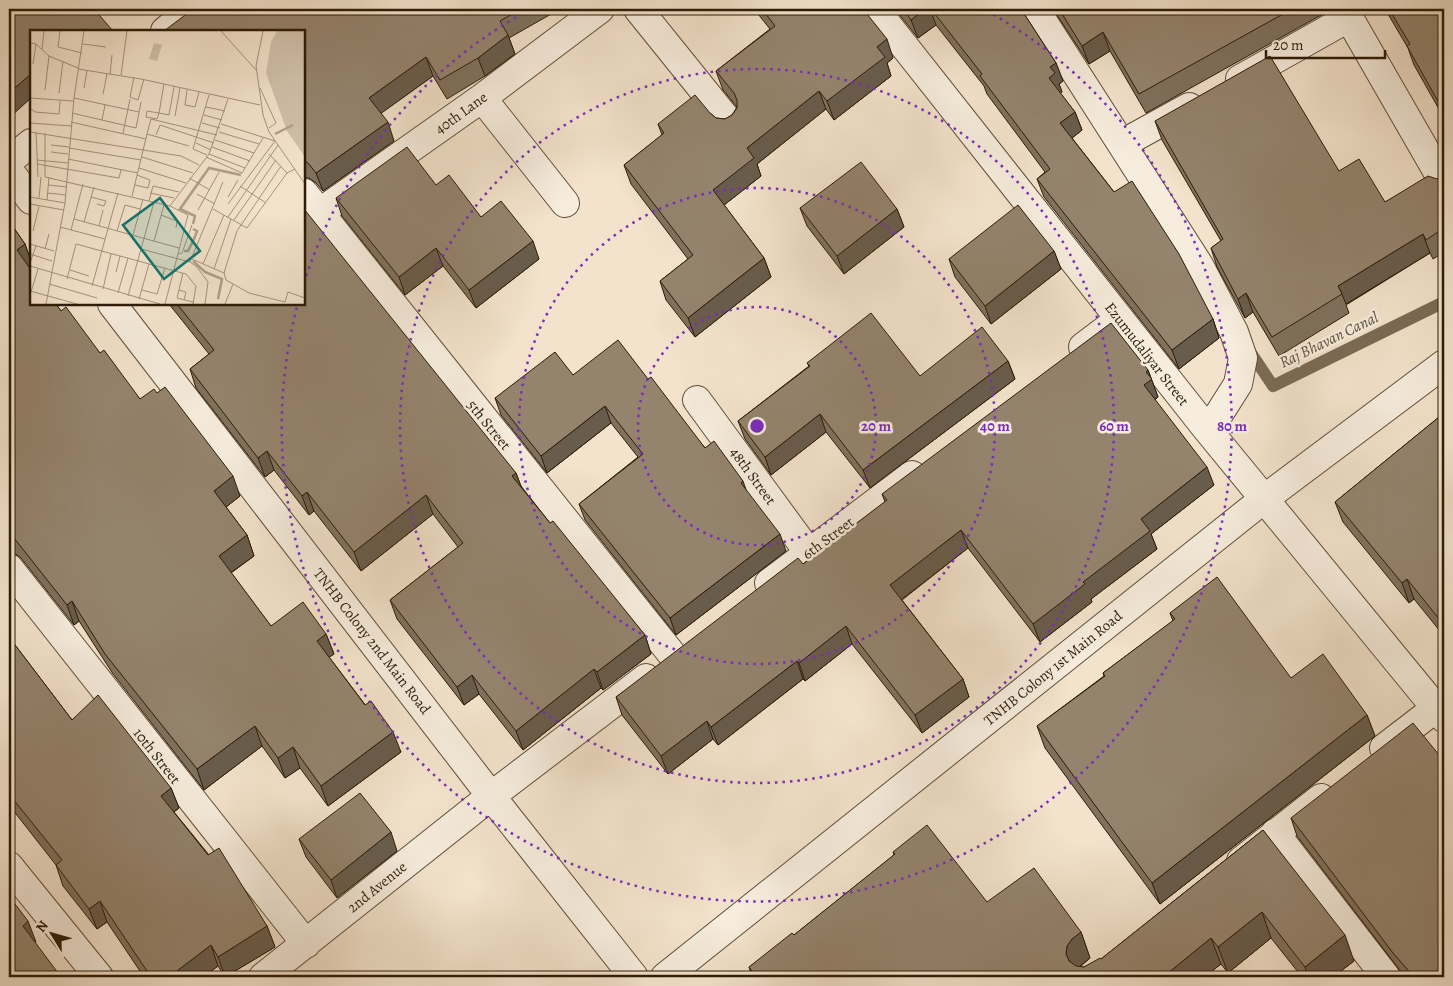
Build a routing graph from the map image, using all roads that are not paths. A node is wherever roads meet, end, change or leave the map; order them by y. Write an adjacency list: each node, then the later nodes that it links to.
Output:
1 (600, 9): 6 (street, 40th Lane)
2 (638, 9): 7 (street)
3 (875, 9): 17 (street, Ezumudaliyar Street)
4 (1042, 11): 9 (street)
5 (1347, 13): 9 (street); 12 (street)
6 (482, 98): 14 (street, 40th Lane); 15 (street)
7 (729, 122)
8 (30, 143): 10 (street)
9 (1122, 144): 21 (street)
10 (9, 161)
11 (9, 170): 13 (street)
12 (1444, 183)
13 (30, 199)
14 (312, 203): 28 (street, 5th Street)
15 (565, 203)
16 (113, 305): 32 (street, TNHB Colony 2nd Main Road)
17 (1120, 319): 18 (street); 21 (street, Ezumudaliyar Street)
18 (1064, 361)
19 (1444, 364): 23 (street, TNHB Colony 1st Main Road)
20 (697, 400): 24 (street, 48th Street)
21 (1206, 428): 23 (street, Ezumudaliyar Street)
22 (928, 463): 24 (street, 6th Street)
23 (1264, 499): 29 (street, Ezumudaliyar Street); 40 (street, TNHB Colony 1st Main Road)
24 (809, 553): 26 (street, 6th Street)
25 (9, 568): 36 (street, 10th Street)
26 (749, 599)
27 (696, 640): 28 (street)
28 (674, 657): 32 (street)
29 (1441, 709): 30 (street)
30 (1367, 762)
31 (1336, 786): 33 (street)
32 (491, 796): 36 (street, 2nd Avenue); 39 (street, TNHB Colony 2nd Main Road)
33 (1276, 834): 35 (street); 41 (street)
34 (9, 866): 37 (street)
35 (1222, 875)
36 (306, 944): 38 (street, 2nd Avenue)
37 (99, 977)
38 (263, 977)
39 (634, 977)
40 (665, 977)
41 (1386, 977)

